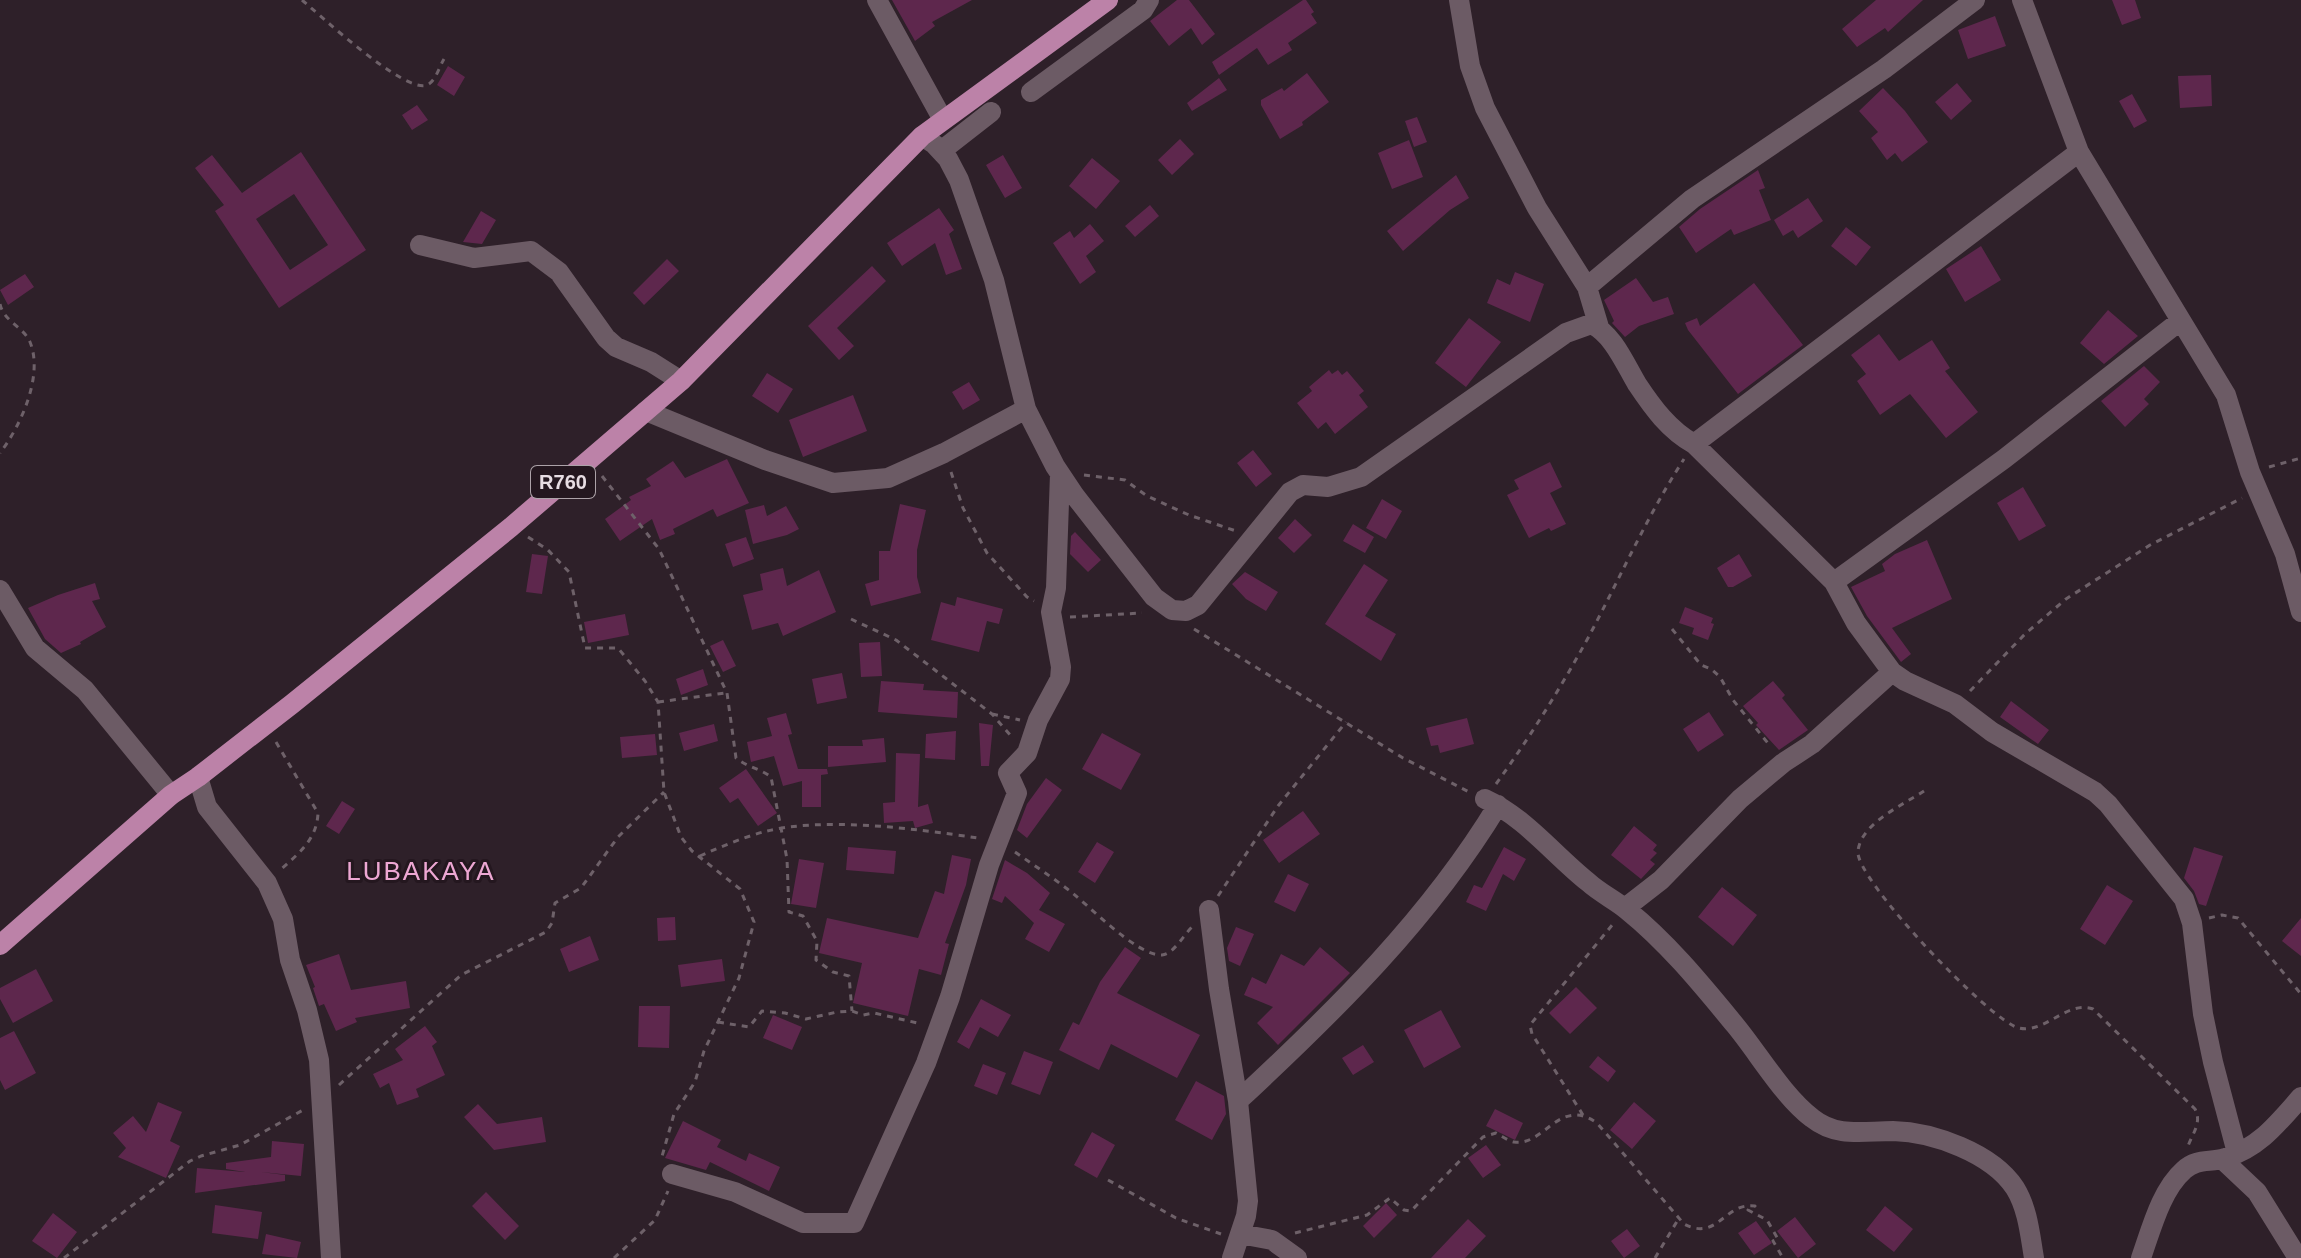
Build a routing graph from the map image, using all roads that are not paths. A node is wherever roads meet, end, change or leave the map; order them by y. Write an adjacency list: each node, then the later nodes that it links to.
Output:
1 (877, 0): 9 (street)
2 (1108, 0): 9 (main road, R760)
3 (1149, 0): 7 (street)
4 (1459, 0): 14 (street)
5 (1975, 0): 14 (street)
6 (2022, 0): 12 (street)
7 (1031, 92)
8 (991, 112): 11 (street)
9 (943, 120): 10 (main road, R760)
10 (922, 136): 11 (street); 17 (main road, R760)
11 (941, 151): 18 (street)
12 (2079, 152): 15 (street); 20 (street)
13 (420, 245): 17 (street)
14 (1587, 287): 16 (street)
15 (2180, 321): 22 (street); 24 (street)
16 (1599, 327): 20 (street); 21 (street)
17 (681, 381): 19 (main road, R760)
18 (1026, 409): 19 (street); 21 (street)
19 (646, 411): 26 (main road, R760)
20 (1694, 444): 22 (street)
21 (1060, 474): 34 (street)
22 (1834, 582): 25 (street)
23 (0, 590): 27 (street)
24 (2301, 612)
25 (1892, 672): 28 (street); 33 (street)
26 (198, 777): 27 (main road, R760); 36 (street)
27 (171, 795): 30 (main road, R760)
28 (1625, 908): 32 (street); 38 (street)
29 (1209, 910): 32 (street)
30 (0, 945)
31 (2301, 1097): 33 (street)
32 (1238, 1101): 35 (street)
33 (2229, 1156): 39 (street); 40 (street)
34 (672, 1174)
35 (1235, 1249): 37 (street)
36 (331, 1258)
37 (1297, 1258)
38 (2034, 1258)
39 (2141, 1258)
40 (2298, 1258)

